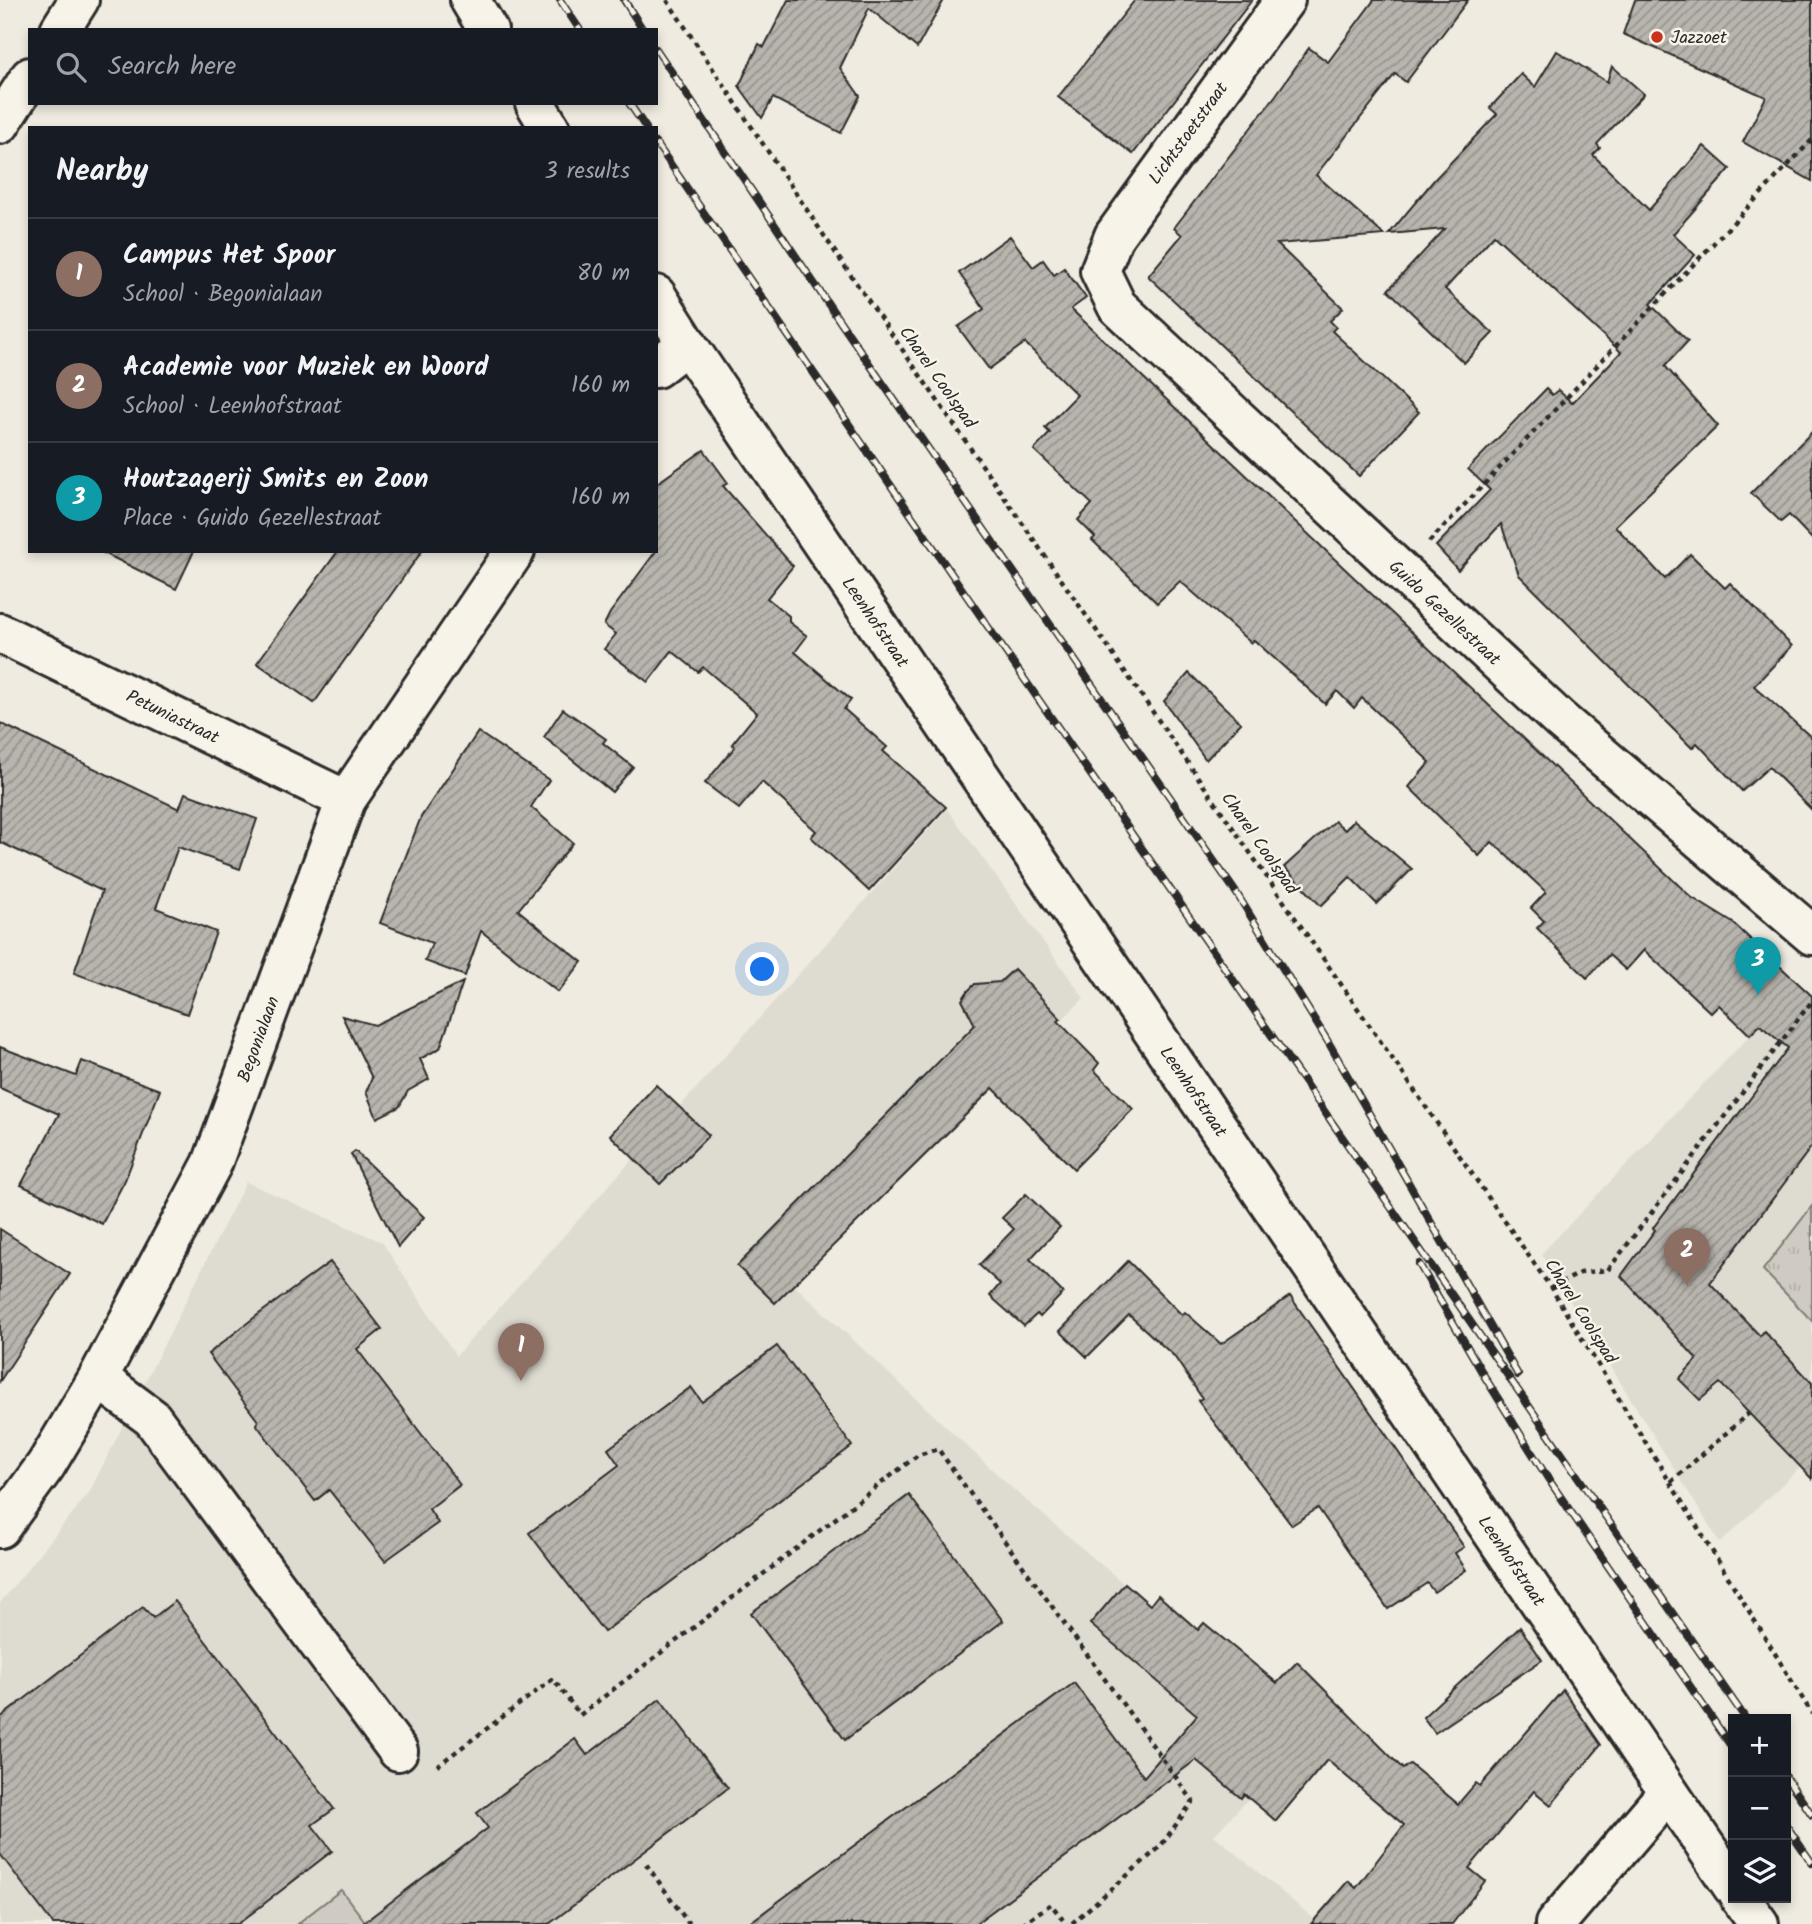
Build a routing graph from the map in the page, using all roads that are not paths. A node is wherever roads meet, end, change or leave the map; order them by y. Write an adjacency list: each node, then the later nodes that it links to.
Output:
1 (79, 0): 4 (street)
2 (470, 0): 5 (street)
3 (1285, 0): 10 (street, Lichtstoetstraat)
4 (61, 28)
5 (487, 28)
6 (28, 80): 8 (street)
7 (536, 105): 9 (street)
8 (0, 124)
9 (549, 126)
10 (1100, 271): 17 (street, Guido Gezellestraat)
11 (658, 298): 12 (street, Leenhofstraat)
12 (687, 344): 13 (street); 21 (street, Leenhofstraat)
13 (658, 366)
14 (514, 553): 16 (street, Begonialaan)
15 (0, 632): 16 (street, Petuniastraat)
16 (346, 800): 18 (street, Begonialaan)
17 (1812, 935)
18 (98, 1378): 19 (street, Begonialaan); 20 (street)
19 (0, 1528)
20 (398, 1751)
21 (1668, 1793): 22 (street, Leenhofstraat); 24 (street)
22 (1728, 1880)
23 (1744, 1903): 25 (street)
24 (1555, 1924)
25 (1759, 1924)

